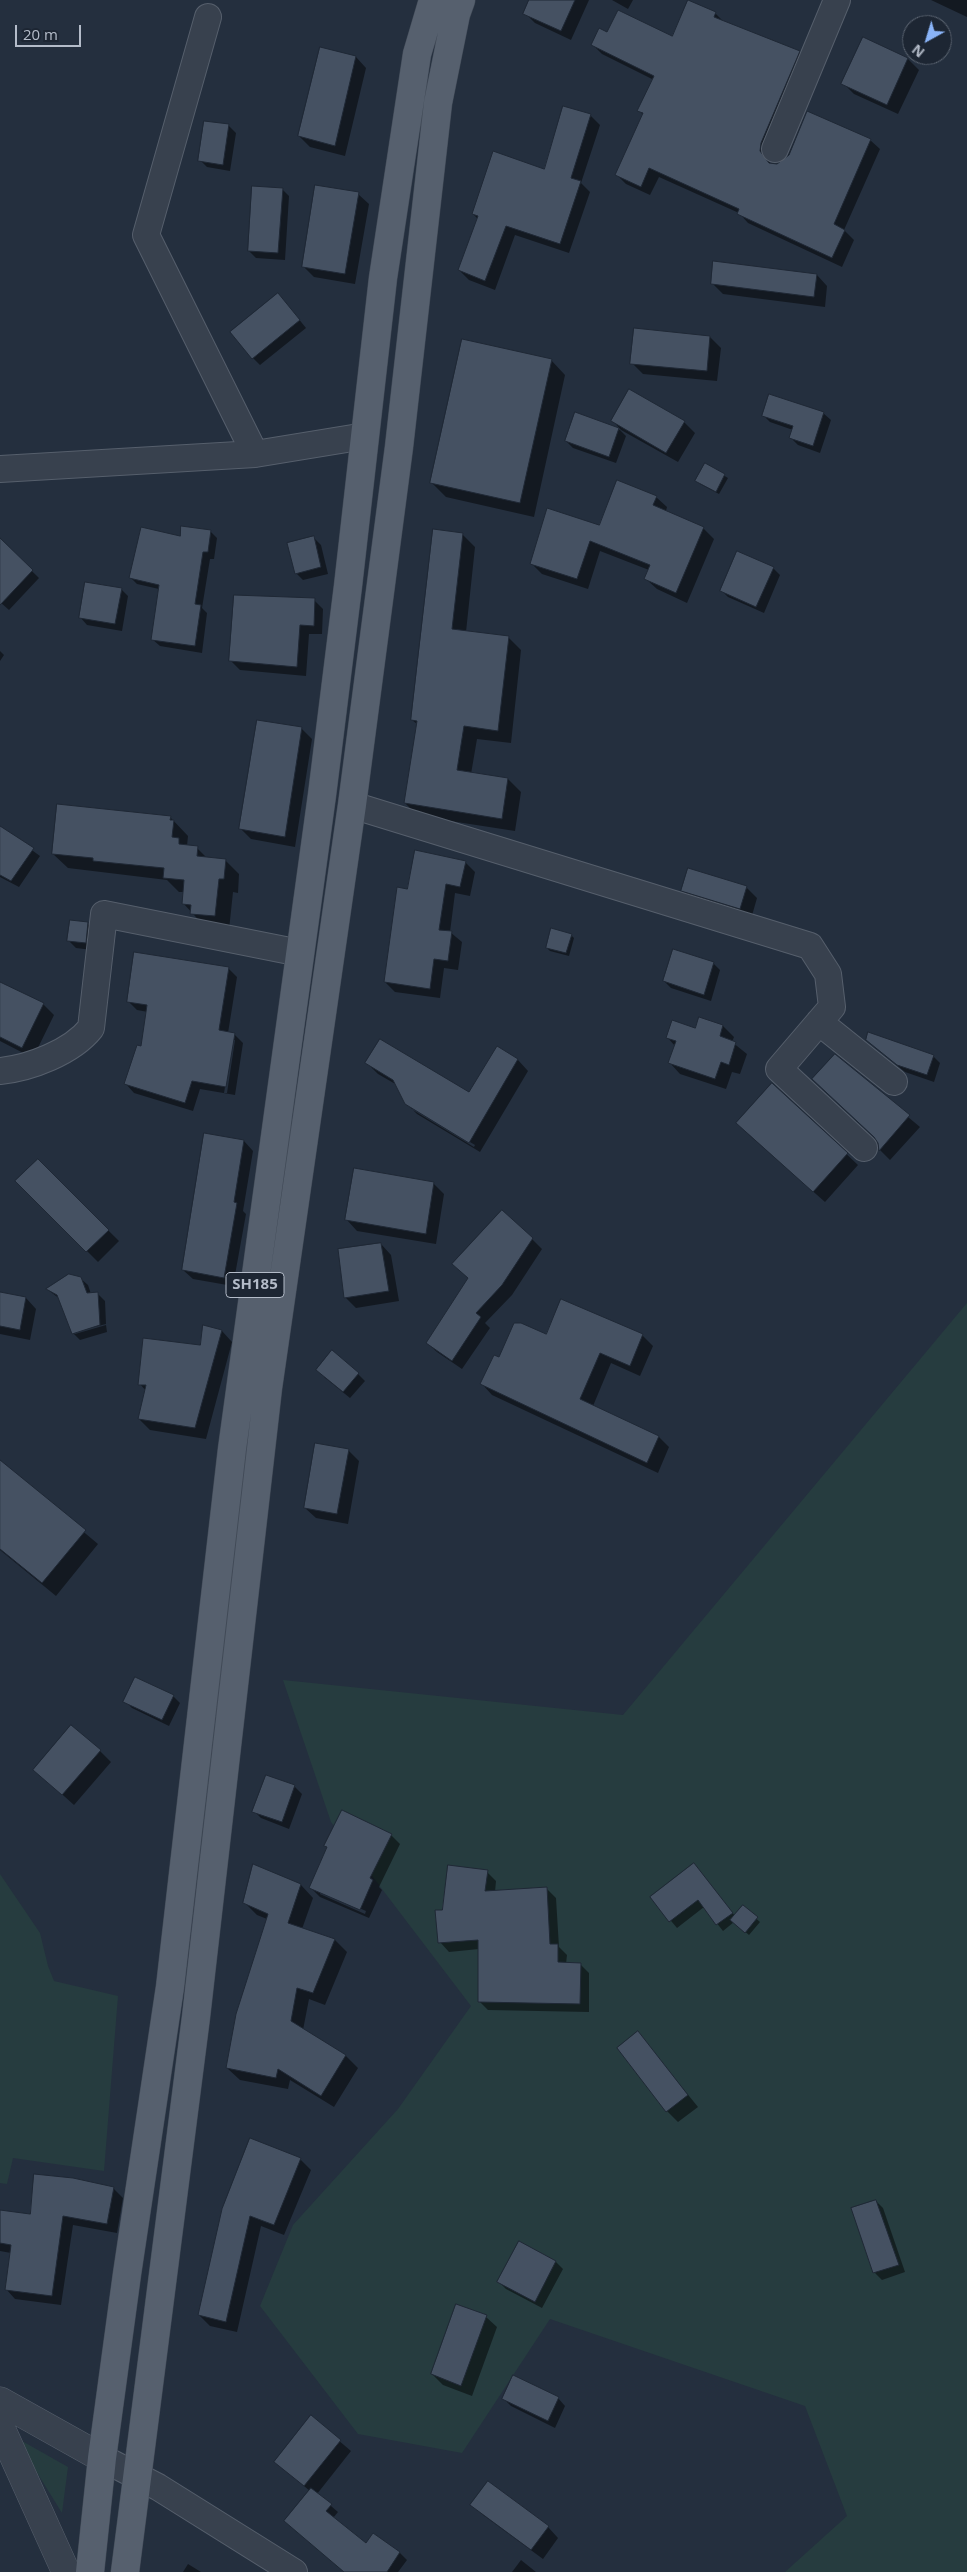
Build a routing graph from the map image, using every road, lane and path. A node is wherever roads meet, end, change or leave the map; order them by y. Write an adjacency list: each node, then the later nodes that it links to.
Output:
1 (461, 0): 10 (main road, SH185)
2 (837, 0): 5 (street)
3 (430, 1): 6 (main road, SH185)
4 (208, 17): 7 (street)
5 (775, 149)
6 (365, 436): 7 (street); 9 (main road, SH185)
7 (255, 454): 8 (street)
8 (0, 469)
9 (361, 472): 10 (main road); 12 (main road, SH185)
10 (395, 476): 11 (main road, SH185)
11 (352, 805): 13 (street); 20 (main road, SH185)
12 (300, 953): 14 (street); 19 (main road, SH185)
13 (819, 1022): 15 (street); 16 (street)
14 (0, 1071)
15 (894, 1082)
16 (864, 1148)
17 (0, 2401): 19 (street)
18 (0, 2426): 21 (street)
19 (102, 2458): 20 (street); 22 (main road, SH185)
20 (136, 2476): 23 (main road, SH185); 24 (street)
21 (66, 2572)
22 (90, 2572)
23 (126, 2572)
24 (294, 2572)

